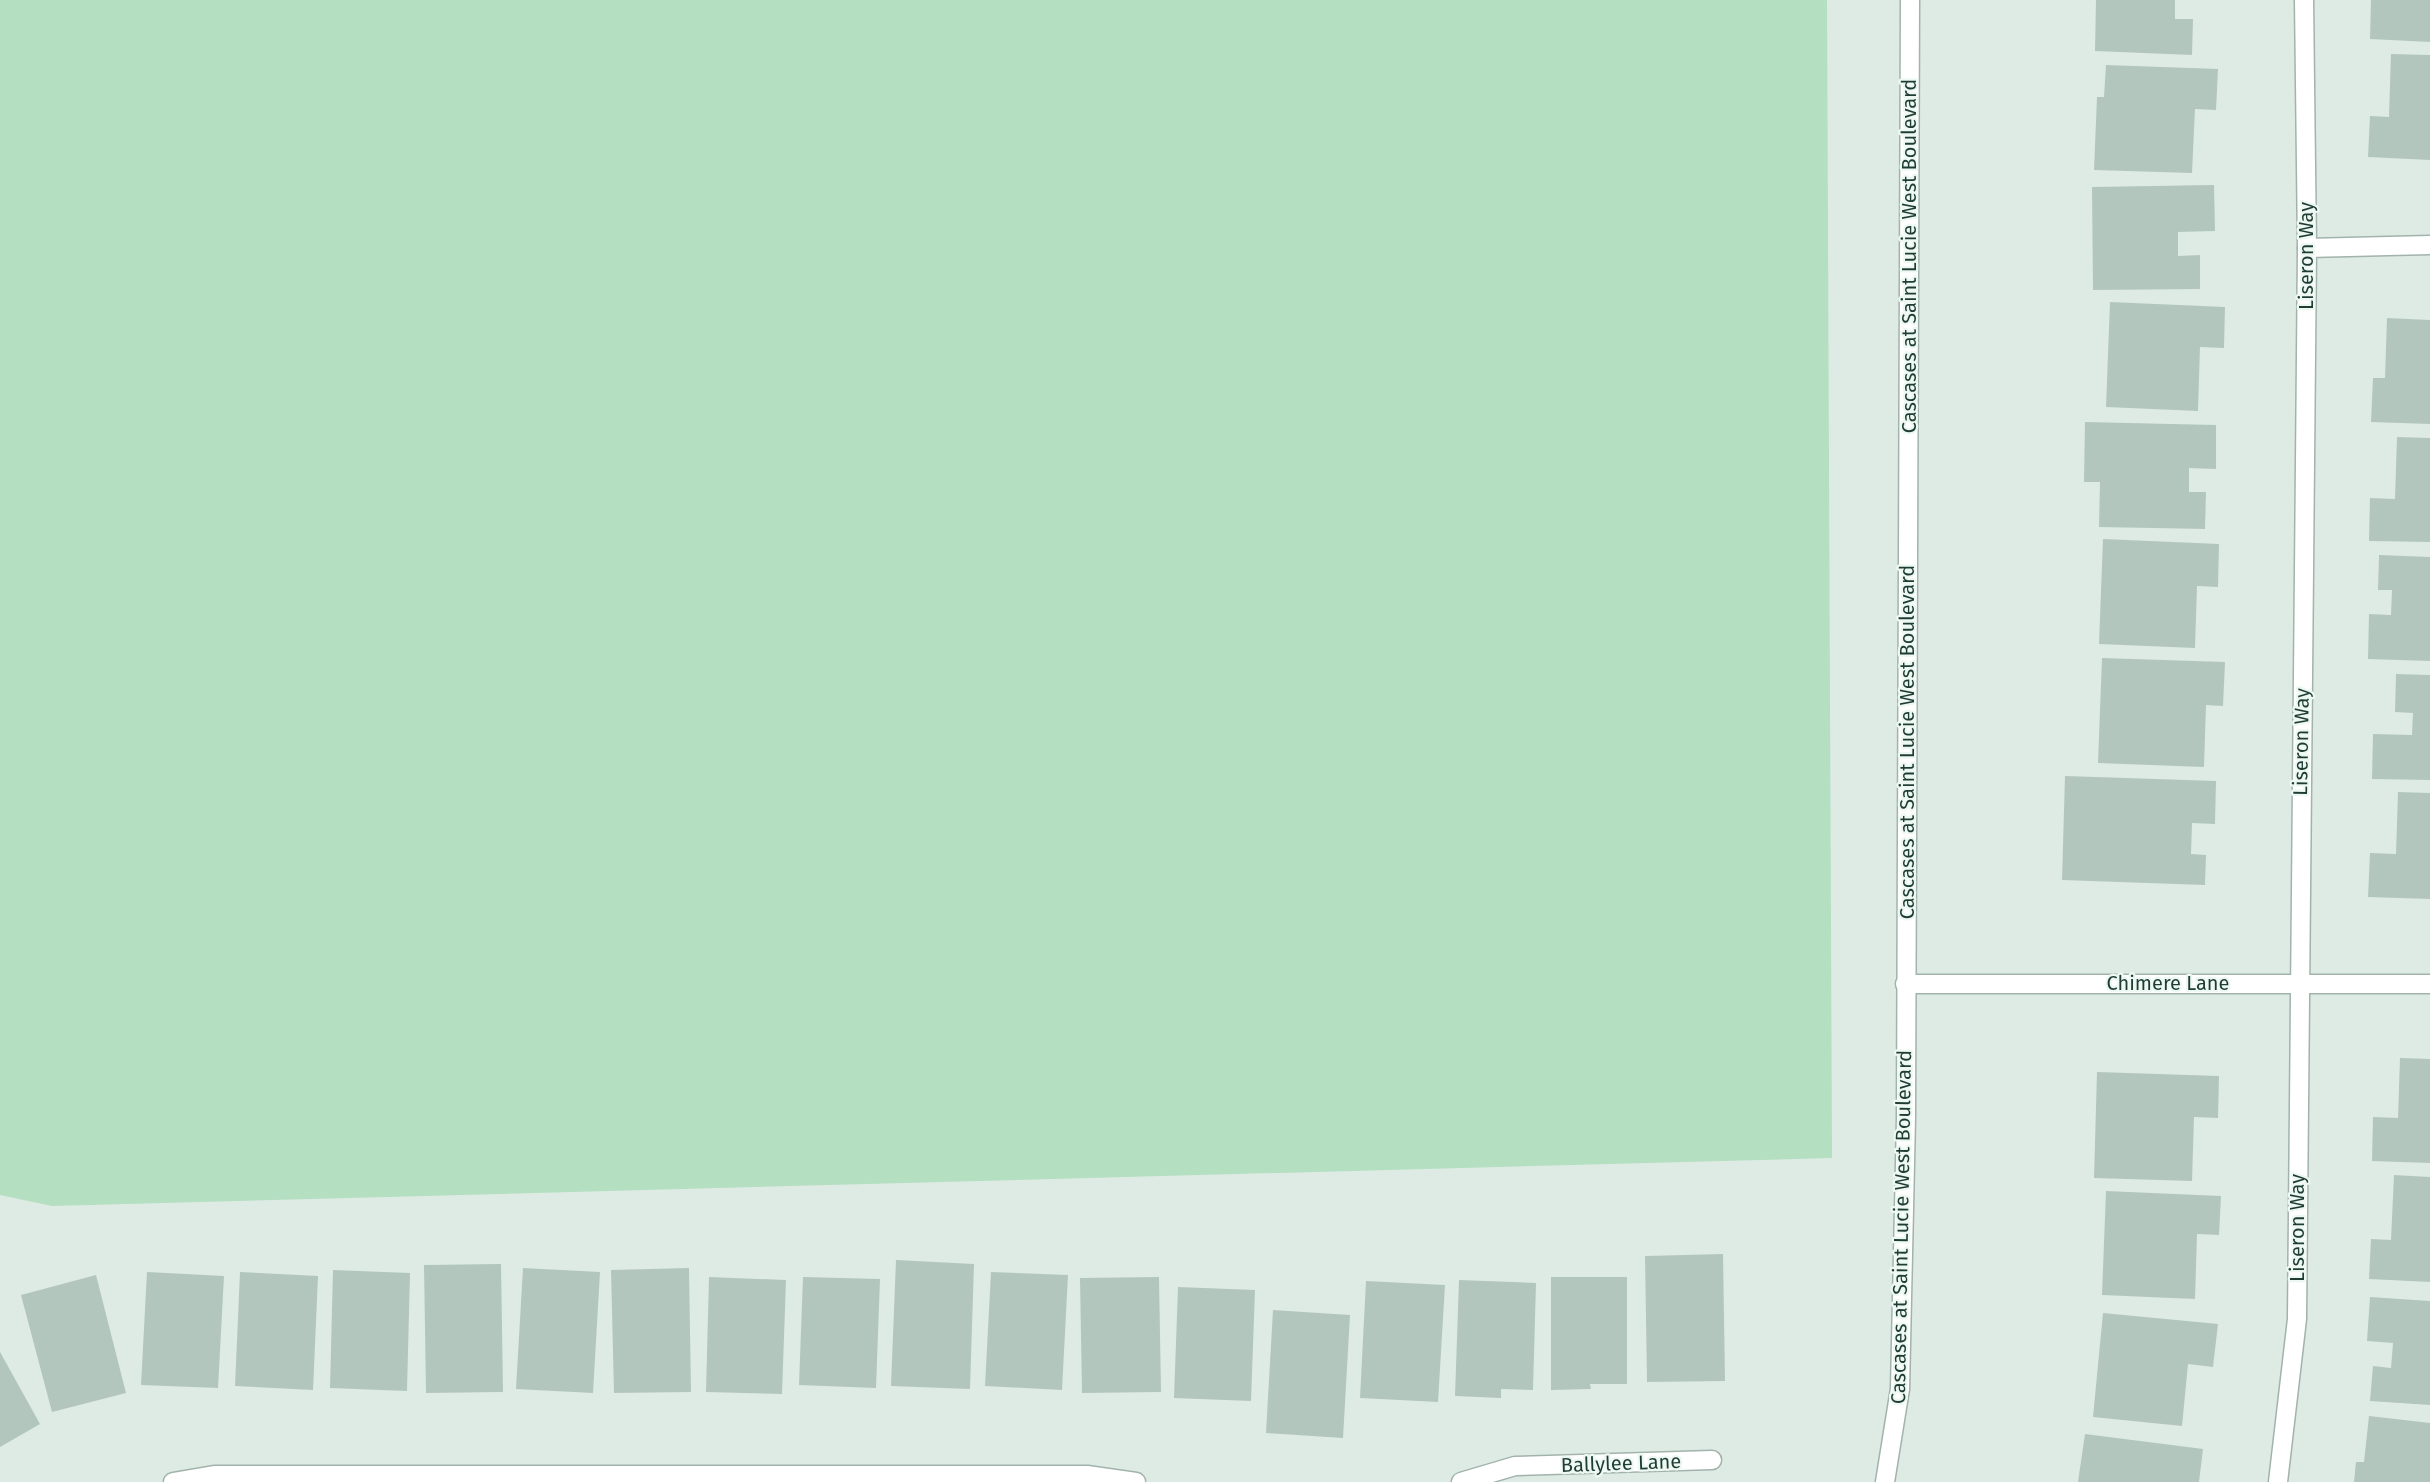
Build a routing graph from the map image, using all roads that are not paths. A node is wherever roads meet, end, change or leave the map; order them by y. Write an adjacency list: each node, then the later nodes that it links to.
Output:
1 (1910, 0): 6 (street, Cascases at Saint Lucie West Boulevard)
2 (2304, 0): 4 (street, Liseron Way)
3 (2430, 245): 4 (street)
4 (2307, 248): 5 (street, Liseron Way)
5 (2298, 983): 6 (street, Chimere Lane); 7 (street, Chimere Lane); 13 (street, Liseron Way)
6 (1905, 984): 12 (street, Cascases at Saint Lucie West Boulevard)
7 (2430, 984)
8 (1712, 1460): 11 (street, Ballylee Lane)
9 (173, 1482): 10 (street)
10 (1136, 1482)
11 (1461, 1482)
12 (1885, 1482)
13 (2278, 1482)

